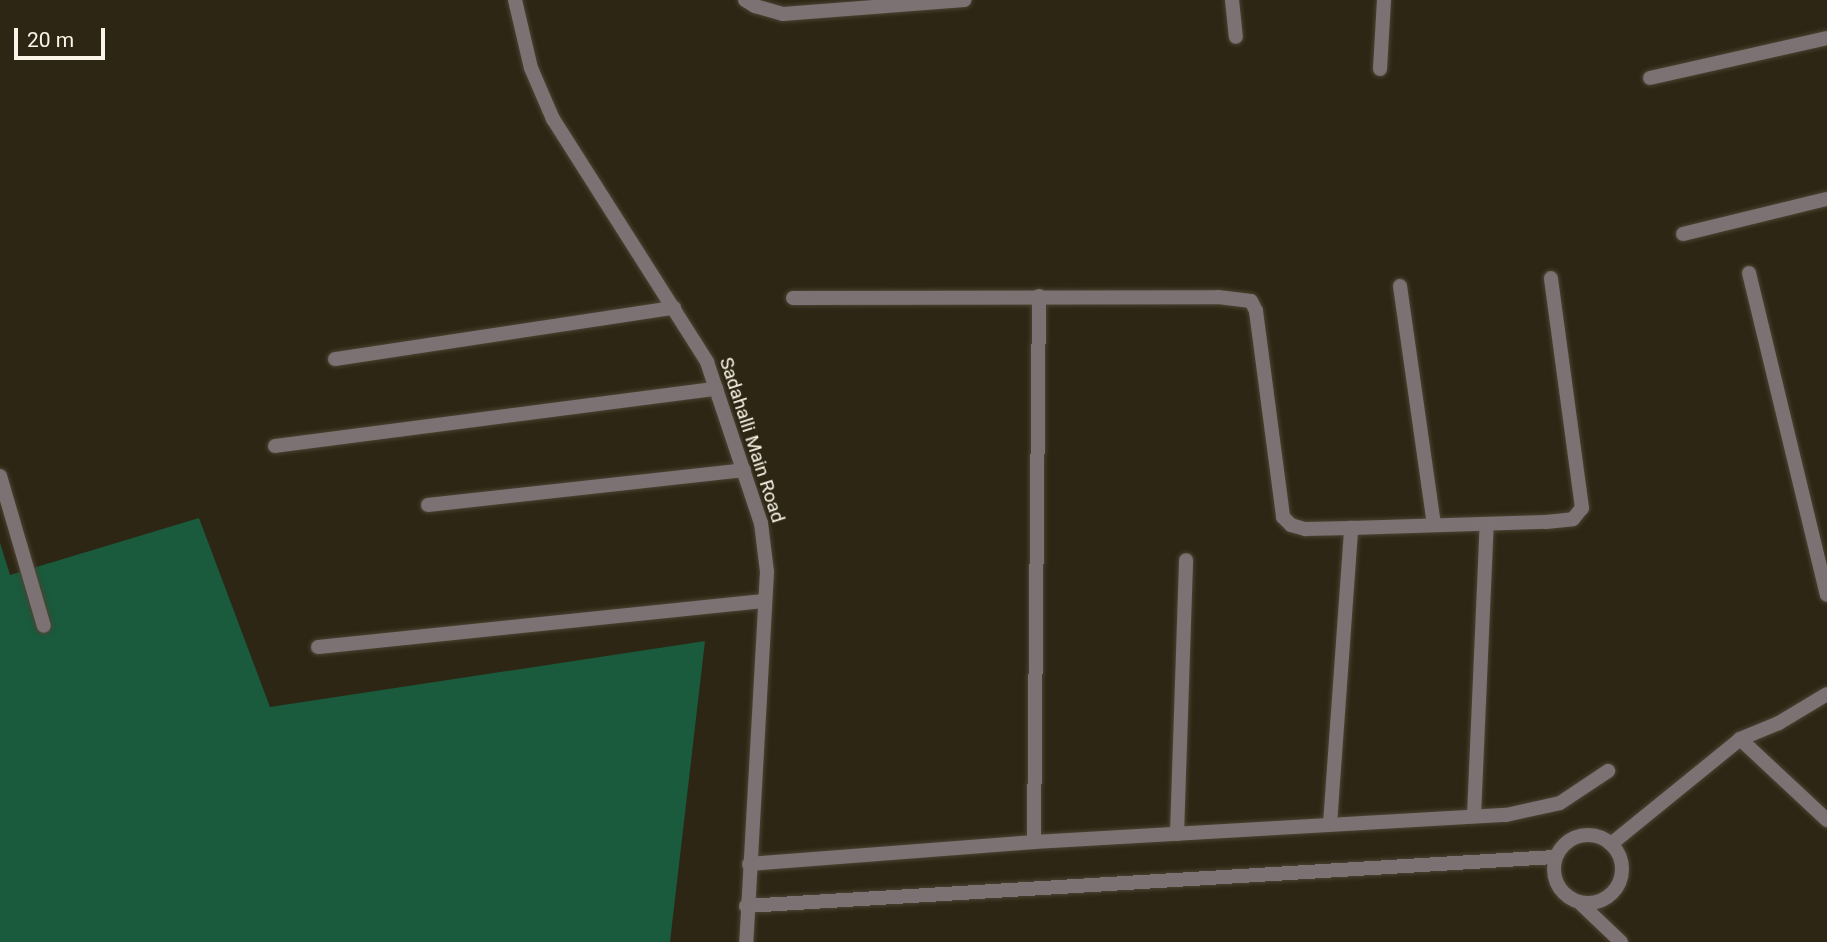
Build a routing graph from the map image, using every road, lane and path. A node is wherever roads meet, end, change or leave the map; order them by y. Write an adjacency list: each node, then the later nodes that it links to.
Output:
1 (515, 0): 17 (street, Sadahalli Main Road)
2 (746, 0): 3 (street)
3 (964, 0)
4 (1232, 0): 6 (street)
5 (1384, 0): 8 (street)
6 (1236, 37)
7 (1827, 38): 9 (street)
8 (1380, 69)
9 (1650, 78)
10 (1827, 199): 11 (street)
11 (1682, 234)
12 (1749, 273): 28 (street)
13 (1551, 278): 24 (street)
14 (1400, 286): 25 (street)
15 (1039, 296): 16 (street); 26 (street); 39 (street)
16 (793, 298)
17 (674, 308): 18 (street); 19 (street, Sadahalli Main Road)
18 (335, 359)
19 (716, 389): 20 (street); 21 (street, Sadahalli Main Road)
20 (275, 446)
21 (744, 470): 23 (street); 29 (street, Sadahalli Main Road)
22 (0, 476): 30 (street)
23 (428, 505)
24 (1487, 524): 25 (street); 35 (street)
25 (1434, 525): 26 (street)
26 (1351, 528): 37 (street)
27 (1186, 560): 38 (street)
28 (1827, 595)
29 (764, 601): 31 (street); 42 (street, Sadahalli Main Road)
30 (44, 626)
31 (318, 647)
32 (1827, 694): 33 (street)
33 (1740, 739): 36 (street); 40 (street)
34 (1608, 771): 35 (street)
35 (1474, 816): 37 (street)
36 (1827, 820)
37 (1329, 824): 38 (street)
38 (1177, 834): 39 (street)
39 (1034, 842): 42 (street)
40 (1611, 844): 41 (street); 43 (street)
41 (1555, 857): 43 (street); 44 (street)
42 (749, 864): 44 (street, Sadahalli Main Road)
43 (1579, 902): 46 (street)
44 (746, 906): 45 (street, Sadahalli Main Road)
45 (746, 942)
46 (1621, 942)

